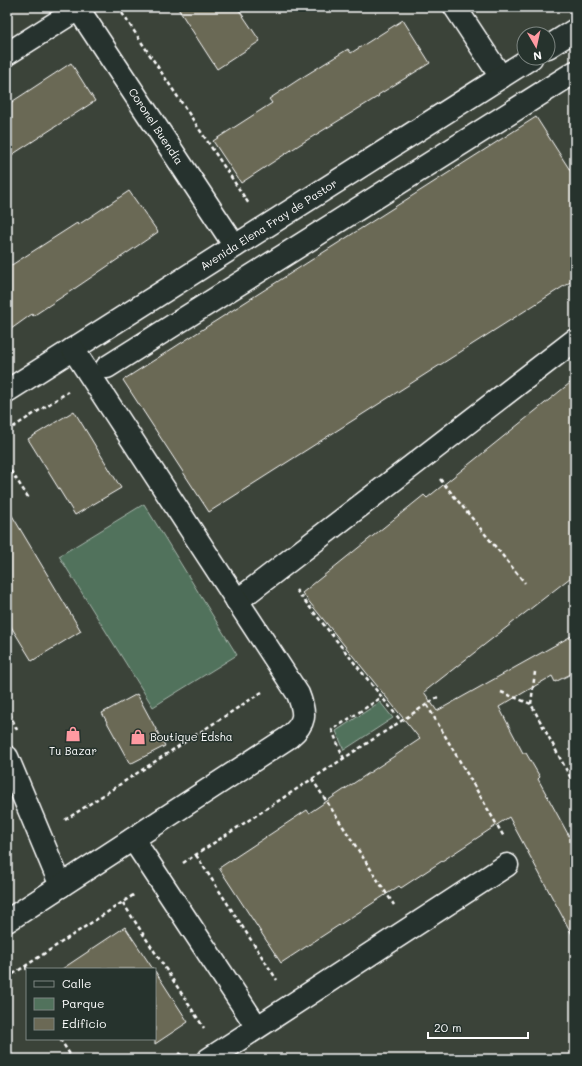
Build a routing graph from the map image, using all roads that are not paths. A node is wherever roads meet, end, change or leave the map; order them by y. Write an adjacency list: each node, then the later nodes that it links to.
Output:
1 (455, 7): 8 (street)
2 (77, 8): 5 (street); 9 (street, Coronel Buendía)
3 (575, 30): 4 (street)
4 (556, 42)
5 (7, 54)
6 (518, 66): 8 (street, Avenida Elena Fray de Pastor)
7 (575, 72): 12 (street)
8 (501, 77): 9 (street, Avenida Elena Fray de Pastor)
9 (235, 246): 11 (street, Avenida Elena Fray de Pastor)
10 (575, 340): 14 (street)
11 (73, 349): 13 (street, Avenida Elena Fray de Pastor); 14 (street)
12 (107, 367)
13 (7, 391)
14 (237, 601): 16 (street)
15 (7, 757): 18 (street)
16 (134, 839): 18 (street); 20 (street)
17 (507, 865): 20 (street)
18 (61, 886): 19 (street)
19 (7, 921)
20 (257, 1027): 21 (street)
21 (209, 1059)

